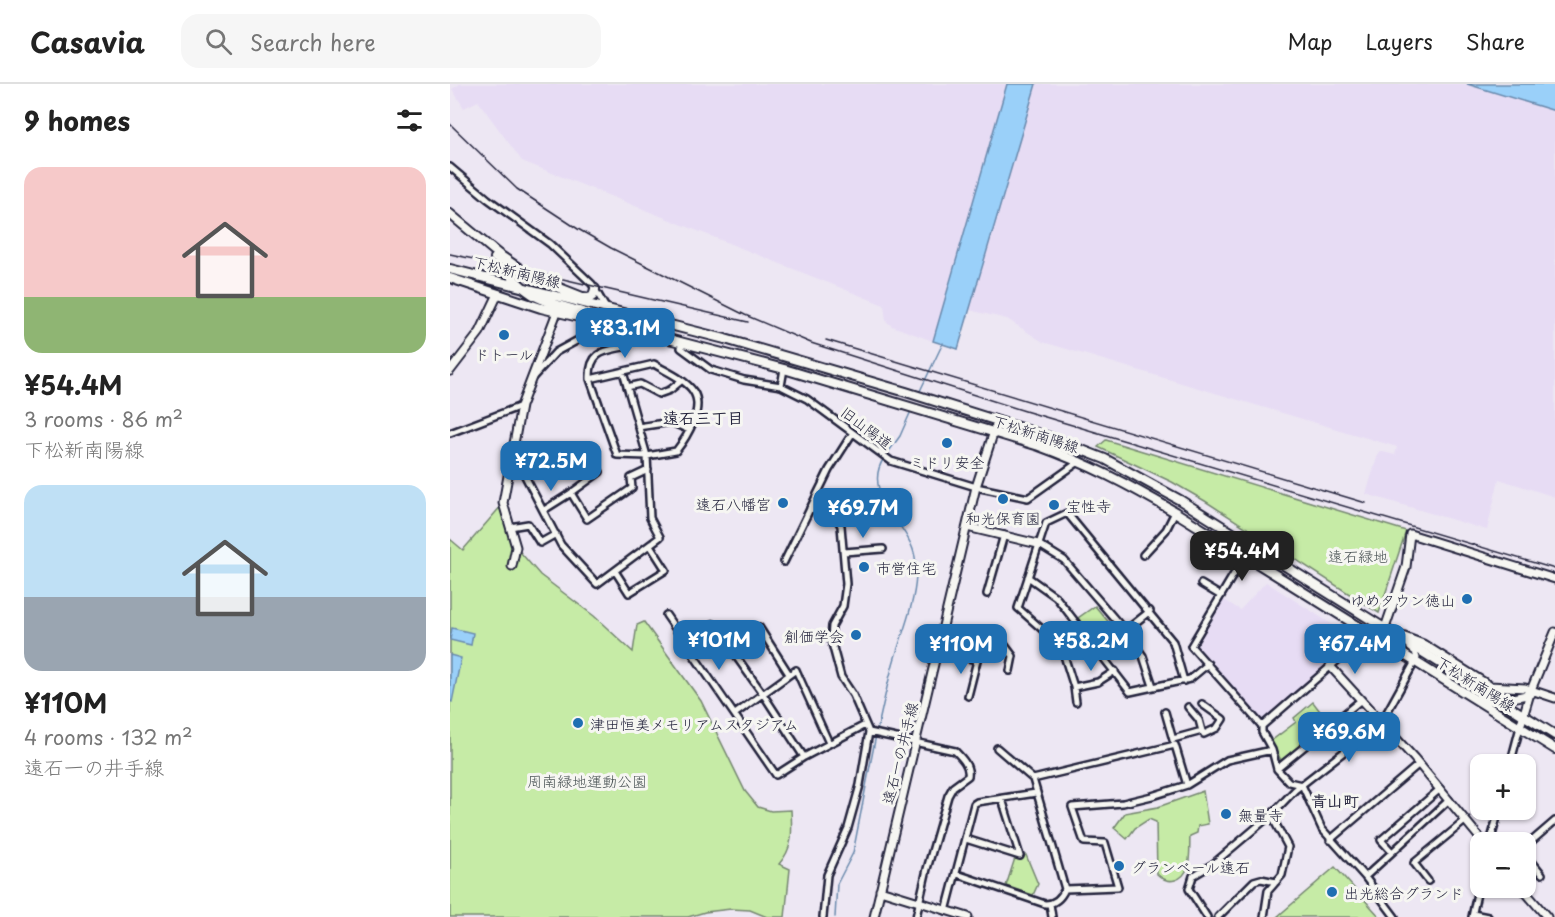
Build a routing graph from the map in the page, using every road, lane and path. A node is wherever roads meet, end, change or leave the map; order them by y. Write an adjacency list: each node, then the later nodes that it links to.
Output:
1 (450, 167): 8 (street)
2 (450, 216): 3 (main road); 10 (main road)
3 (495, 258): 6 (main road); 7 (main road)
4 (450, 268): 6 (main road, 下松新南陽線)
5 (450, 278): 9 (main road, 下松新南陽線)
6 (503, 281): 7 (main road, 下松新南陽線); 9 (main road)
7 (523, 288): 10 (main road, 下松新南陽線); 13 (main road)
8 (595, 289): 10 (main road); 11 (street)
9 (498, 294): 12 (main road, 下松新南陽線); 17 (street)
10 (586, 300): 11 (main road, 下松新南陽線)
11 (606, 308): 25 (main road, 下松新南陽線)
12 (557, 312): 13 (main road, 下松新南陽線); 19 (street)
13 (614, 326): 14 (main road, 下松新南陽線); 19 (street)
14 (634, 330): 15 (main road, 下松新南陽線); 20 (street)
15 (682, 342): 16 (main road, 下松新南陽線); 22 (street, 旧山陽道)
16 (784, 369): 22 (street); 28 (main road, 下松新南陽線)
17 (450, 371)
18 (623, 372): 20 (street); 21 (street); 23 (street)
19 (531, 378): 24 (street)
20 (590, 379): 32 (street)
21 (681, 381): 23 (street); 27 (street)
22 (781, 386): 30 (street, 旧山陽道)
23 (627, 387): 26 (street)
24 (520, 406): 29 (street); 31 (street)
25 (997, 422): 28 (street, 遠石一の井手線); 61 (main road, 下松新南陽線)
26 (638, 427): 27 (street); 32 (street)
27 (689, 430): 32 (street)
28 (993, 432): 33 (main road, 下松新南陽線); 36 (street, 遠石一の井手線)
29 (450, 433)
30 (852, 434): 36 (street, 旧山陽道); 38 (street)
31 (513, 453): 39 (street); 41 (street)
32 (647, 456): 35 (street)
33 (1080, 461): 36 (street, 旧山陽道); 40 (main road, 下松新南陽線)
34 (598, 470): 37 (street)
35 (648, 470): 37 (street); 46 (street)
36 (976, 487): 42 (street, 遠石一の井手線)
37 (571, 493): 39 (street)
38 (810, 508): 48 (street); 51 (street)
39 (544, 510): 43 (street)
40 (1175, 512): 49 (street); 50 (main road, 下松新南陽線)
41 (510, 527): 43 (street); 52 (street)
42 (967, 527): 44 (street); 69 (street, 遠石一の井手線)
43 (556, 534): 53 (street)
44 (1004, 536): 45 (street); 57 (street)
45 (1038, 544): 54 (street); 59 (street); 62 (street)
46 (650, 545): 53 (street); 53 (street)
47 (883, 549): 48 (street)
48 (844, 552): 95 (street)
49 (1143, 555)
50 (1244, 556): 58 (street); 64 (main road, 下松新南陽線)
51 (784, 562)
52 (513, 566)
53 (615, 571)
54 (1028, 577): 70 (street); 80 (street)
55 (1555, 579): 61 (street)
56 (1201, 584): 58 (street)
57 (987, 594)
58 (1221, 596): 73 (street)
59 (1150, 611): 62 (street); 78 (street)
60 (666, 615): 67 (street)
61 (1385, 628): 65 (main road, 下松新南陽線)
62 (1125, 631): 70 (street); 79 (street)
63 (1555, 632): 66 (street)
64 (1369, 633): 72 (main road, 下松新南陽線); 74 (street)
65 (1394, 633): 72 (street); 81 (street); 87 (main road, 下松新南陽線)
66 (1553, 640): 81 (street)
67 (685, 641): 68 (street); 92 (street)
68 (731, 648): 77 (street); 82 (street)
69 (937, 651): 71 (street); 101 (street, 遠石一の井手線)
70 (1100, 651): 76 (street)
71 (977, 660): 75 (street); 84 (street)
72 (1416, 661): 83 (main road, 下松新南陽線); 94 (street)
73 (1208, 664): 78 (street); 96 (street)
74 (1330, 666): 86 (street); 96 (street)
75 (1010, 671)
76 (1114, 671): 79 (street); 80 (street)
77 (789, 674): 82 (street); 103 (street)
78 (1184, 681): 79 (street)
79 (1153, 686)
80 (1074, 687): 88 (street)
81 (1531, 692): 85 (street); 87 (street); 93 (street)
82 (763, 693): 92 (street); 108 (street)
83 (1468, 695): 87 (street); 97 (main road, 下松新南陽線)
84 (968, 696)
85 (1555, 698)
86 (1361, 700): 94 (street); 110 (street)
87 (1499, 701): 93 (main road, 下松新南陽線)
88 (1076, 702)
89 (1202, 704): 98 (street)
90 (1188, 707): 98 (street)
91 (1165, 712): 102 (street)
92 (735, 714): 108 (street)
93 (1522, 716): 97 (street); 100 (main road, 下松新南陽線)
94 (1381, 723): 109 (street); 112 (street)
95 (865, 724): 99 (street); 103 (street)
96 (1262, 726): 106 (street)
97 (1520, 727): 105 (main road, 下松新南陽線); 107 (street)
98 (1202, 731): 102 (street)
99 (869, 732): 101 (street); 140 (street)
100 (1555, 735)
101 (916, 741): 133 (street, 遠石一の井手線); 136 (street)
102 (1174, 742): 111 (street); 113 (street)
103 (829, 743): 108 (street)
104 (997, 748): 111 (street)
105 (1555, 749)
106 (1272, 750): 110 (street); 113 (street)
107 (1513, 754)
108 (804, 757)
109 (1419, 764): 114 (street); 124 (street)
110 (1277, 769): 112 (street)
111 (1033, 779): 115 (street)
112 (1302, 784): 118 (street); 124 (street)
113 (1187, 785): 132 (street)
114 (1440, 789): 117 (street); 125 (street)
115 (1036, 793): 116 (street); 132 (street)
116 (1002, 799): 123 (street); 123 (street)
117 (1449, 800): 119 (street); 125 (street)
118 (1271, 815): 131 (street); 145 (street)
119 (1466, 820): 121 (street); 130 (street)
120 (1555, 821): 122 (street)
121 (1475, 832)
122 (1536, 837)
123 (966, 839): 127 (street)
124 (1330, 840): 129 (street)
125 (1392, 852): 129 (street)
126 (1536, 866): 128 (street)
127 (957, 874): 137 (street); 138 (street)
128 (1542, 874)
129 (1365, 877): 148 (street)
130 (1428, 881)
131 (1276, 882): 146 (street); 147 (street)
132 (1065, 889): 137 (street)
133 (880, 890): 136 (street); 141 (street, 遠石一の井手線)
134 (1476, 898): 139 (street)
135 (1531, 898): 150 (street)
136 (919, 901): 138 (street); 142 (street)
137 (1050, 904): 144 (street)
138 (946, 911): 143 (street)
139 (1472, 915): 149 (street)
140 (823, 917)
141 (874, 917)
142 (916, 917)
143 (968, 917)
144 (1052, 917)
145 (1207, 917)
146 (1218, 917)
147 (1264, 917)
148 (1395, 917)
149 (1488, 917)
150 (1547, 917)

